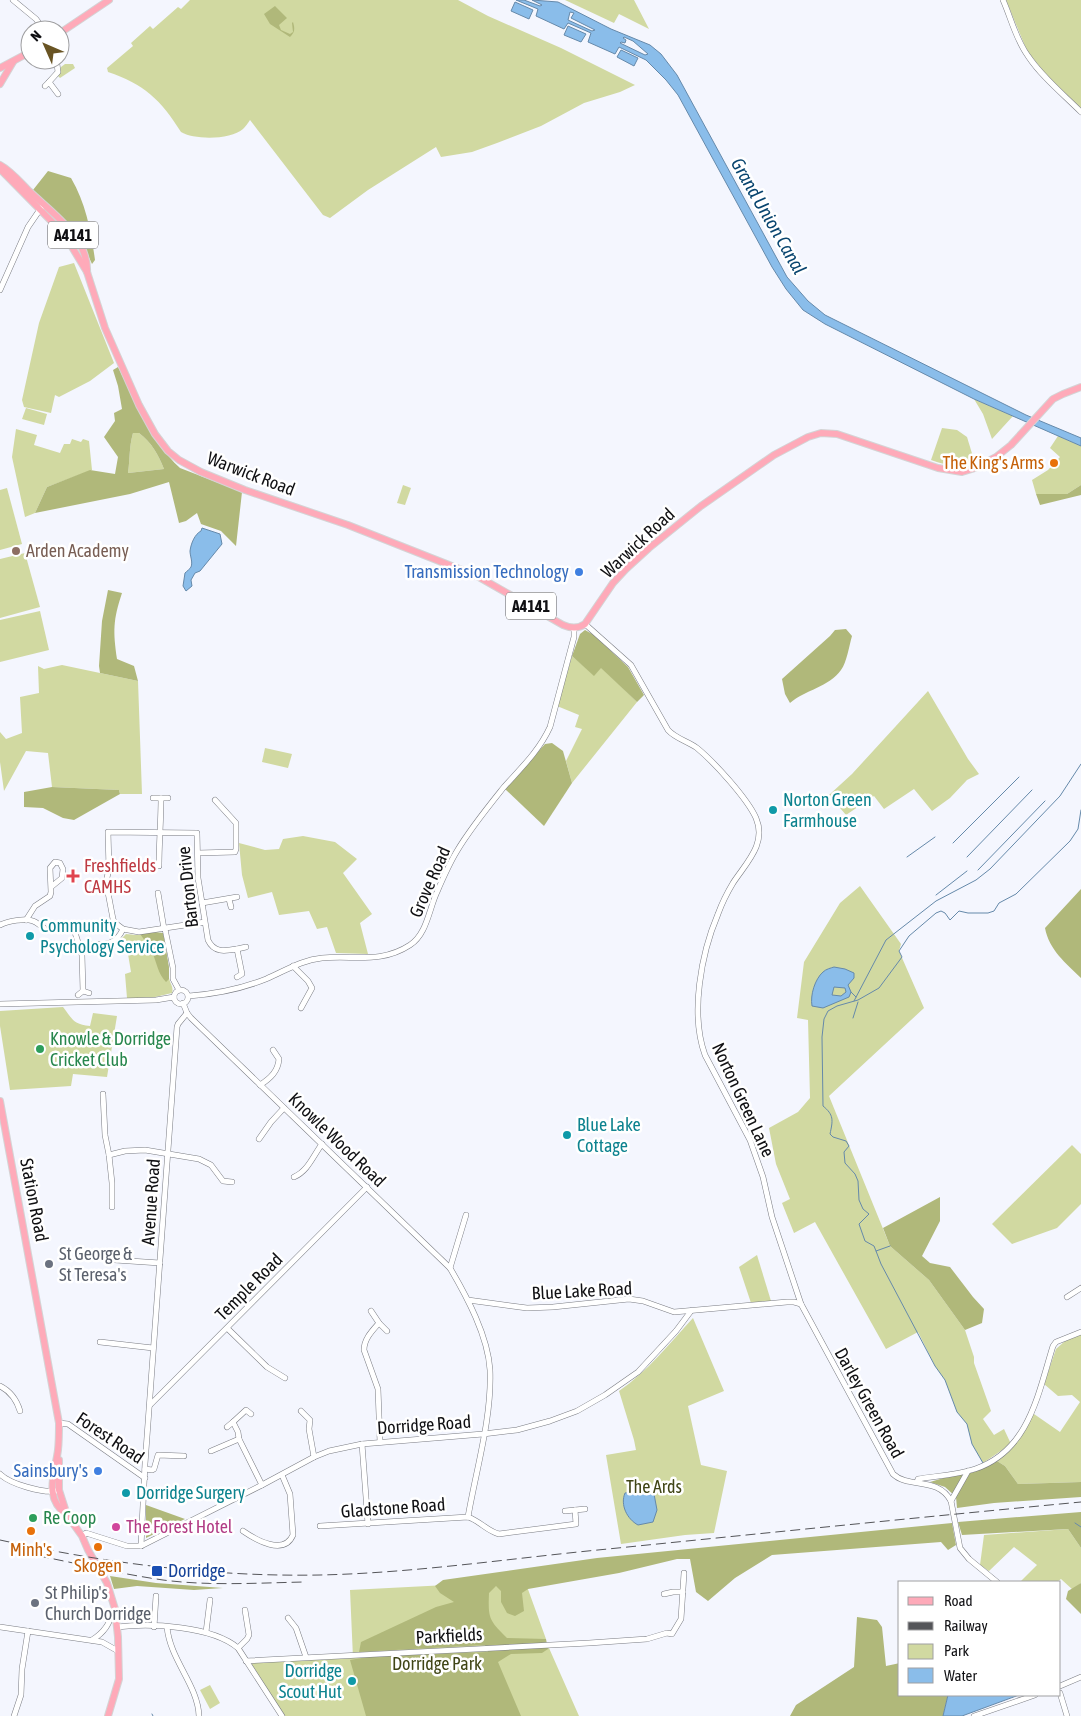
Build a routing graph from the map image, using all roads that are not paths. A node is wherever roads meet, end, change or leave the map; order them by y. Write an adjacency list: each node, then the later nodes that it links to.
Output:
1 (13, 0): 4 (street)
2 (109, 0): 5 (main road)
3 (1003, 0): 12 (street)
4 (37, 20)
5 (70, 26)
6 (20, 58): 7 (main road)
7 (13, 62): 8 (main road); 10 (main road)
8 (0, 68)
9 (58, 70): 11 (street)
10 (0, 84)
11 (58, 94)
12 (1081, 112)
13 (0, 165): 15 (main road, Warwick Road / A4141)
14 (0, 170): 15 (main road, Warwick Road / A4141)
15 (42, 208): 16 (street); 19 (main road, Warwick Road / A4141)
16 (0, 290)
17 (1081, 387): 18 (main road, Warwick Road)
18 (585, 624): 19 (main road, A4141); 73 (street, Norton Green Lane)
19 (574, 628): 43 (street, Grove Road)
20 (153, 798): 21 (street)
21 (161, 798): 22 (street); 24 (street)
22 (168, 798)
23 (215, 800): 25 (street)
24 (160, 833): 25 (street, Barton Drive); 26 (street); 26 (street)
25 (198, 853): 31 (street, Barton Drive)
26 (109, 869): 38 (street)
27 (51, 887): 33 (street)
28 (158, 893): 39 (street)
29 (237, 897): 30 (street)
30 (229, 899): 31 (street); 32 (street)
31 (202, 903): 34 (street, Barton Drive)
32 (232, 907)
33 (26, 920): 36 (street); 37 (street)
34 (205, 922): 39 (street); 42 (street, Barton Drive)
35 (72, 923): 40 (street)
36 (0, 925)
37 (44, 928)
38 (123, 929): 39 (street); 40 (street)
39 (164, 929): 45 (street)
40 (80, 947): 46 (street)
41 (246, 947): 42 (street, Barton Drive)
42 (237, 949): 44 (street)
43 (293, 966): 47 (street, Grove Road); 51 (street)
44 (242, 975)
45 (179, 990): 47 (street); 48 (street)
46 (89, 994)
47 (189, 996): 49 (street)
48 (174, 997): 49 (street); 50 (street)
49 (183, 1003): 52 (street, Knowle Wood Road)
50 (0, 1004)
51 (301, 1008)
52 (187, 1013): 54 (street, Knowle Wood Road); 60 (street, Avenue Road)
53 (273, 1050): 54 (street)
54 (260, 1084): 57 (street, Knowle Wood Road)
55 (103, 1094): 61 (street)
56 (0, 1101): 97 (main road, Station Road)
57 (284, 1108): 58 (street); 59 (street, Knowle Wood Road)
58 (259, 1139)
59 (322, 1144): 62 (street); 64 (street, Knowle Wood Road)
60 (168, 1154): 61 (street); 63 (street); 70 (street, Avenue Road)
61 (109, 1155): 65 (street)
62 (294, 1177)
63 (232, 1182)
64 (367, 1187): 71 (street, Knowle Wood Road); 81 (street, Temple Road)
65 (112, 1207)
66 (466, 1215): 67 (street)
67 (464, 1222): 68 (street); 71 (street)
68 (471, 1224)
69 (115, 1260): 70 (street)
70 (160, 1263): 87 (street, Avenue Road)
71 (450, 1268): 75 (street, Knowle Wood Road)
72 (1081, 1288): 74 (street)
73 (797, 1293): 76 (street); 77 (street, Norton Green Lane)
74 (1066, 1297)
75 (468, 1300): 79 (street, Blue Lake Road); 99 (street, Knowle Wood Road)
76 (787, 1302): 77 (street, Blue Lake Road); 79 (street, Blue Lake Road)
77 (801, 1304): 111 (street, Darley Green Road)
78 (370, 1311): 80 (street)
79 (691, 1312): 99 (street, Dorridge Road)
80 (379, 1323): 82 (street); 101 (street)
81 (228, 1329): 88 (street); 90 (street, Temple Road)
82 (386, 1331)
83 (1081, 1332): 107 (street)
84 (108, 1337): 86 (street)
85 (100, 1342): 86 (street)
86 (108, 1344): 87 (street)
87 (154, 1348): 90 (street, Avenue Road)
88 (285, 1378)
89 (0, 1386): 92 (street)
90 (150, 1406): 106 (street, Avenue Road)
91 (312, 1410): 95 (street)
92 (20, 1411)
93 (301, 1411): 95 (street)
94 (251, 1414): 96 (street)
95 (306, 1415): 105 (street)
96 (233, 1422): 98 (street); 100 (street)
97 (59, 1423): 110 (street, Forest Road); 113 (main road, Station Road)
98 (227, 1427)
99 (483, 1434): 101 (street, Dorridge Road); 118 (street, Knowle Wood Road)
100 (239, 1438): 103 (street); 112 (street)
101 (380, 1442): 102 (street, Dorridge Road)
102 (362, 1444): 105 (street, Dorridge Road); 119 (street)
103 (211, 1451)
104 (184, 1456): 106 (street)
105 (314, 1457): 109 (street, Dorridge Road)
106 (145, 1469): 110 (street, Avenue Road)
107 (968, 1471): 111 (street); 114 (street)
108 (0, 1474): 113 (street)
109 (282, 1475): 112 (street, Dorridge Road); 121 (street)
110 (145, 1478): 123 (street, Avenue Road)
111 (917, 1482): 114 (street, Darley Green Road)
112 (262, 1486): 123 (street, Dorridge Road)
113 (56, 1491): 122 (main road)
114 (951, 1501): 125 (street)
115 (585, 1509): 117 (street)
116 (565, 1510): 117 (street)
117 (574, 1510): 118 (street)
118 (468, 1517): 119 (street, Gladstone Road)
119 (368, 1524): 120 (street, Gladstone Road)
120 (320, 1526)
121 (243, 1531)
122 (82, 1536): 123 (street); 130 (main road)
123 (141, 1546)
124 (684, 1572): 126 (street, Parkfields)
125 (995, 1581)
126 (683, 1592): 127 (street); 142 (street, Parkfields)
127 (664, 1594)
128 (156, 1596): 133 (street)
129 (210, 1600): 138 (street)
130 (115, 1610): 135 (main road); 139 (street)
131 (248, 1613): 140 (street)
132 (288, 1618): 142 (street)
133 (154, 1626): 135 (street); 136 (street)
134 (0, 1627): 137 (street)
135 (117, 1627): 141 (main road)
136 (166, 1627): 138 (street); 150 (street)
137 (28, 1631): 139 (street); 148 (street)
138 (206, 1632): 140 (street)
139 (91, 1640): 141 (street)
140 (238, 1648): 143 (street)
141 (118, 1650): 149 (main road)
142 (306, 1657): 143 (street, Parkfields)
143 (246, 1661): 151 (street)
144 (1081, 1677): 145 (street)
145 (1061, 1686)
146 (1032, 1696): 152 (street)
147 (1061, 1696): 153 (street)
148 (14, 1716)
149 (108, 1716)
150 (199, 1716)
151 (282, 1716)
152 (974, 1716)
153 (1067, 1716)

